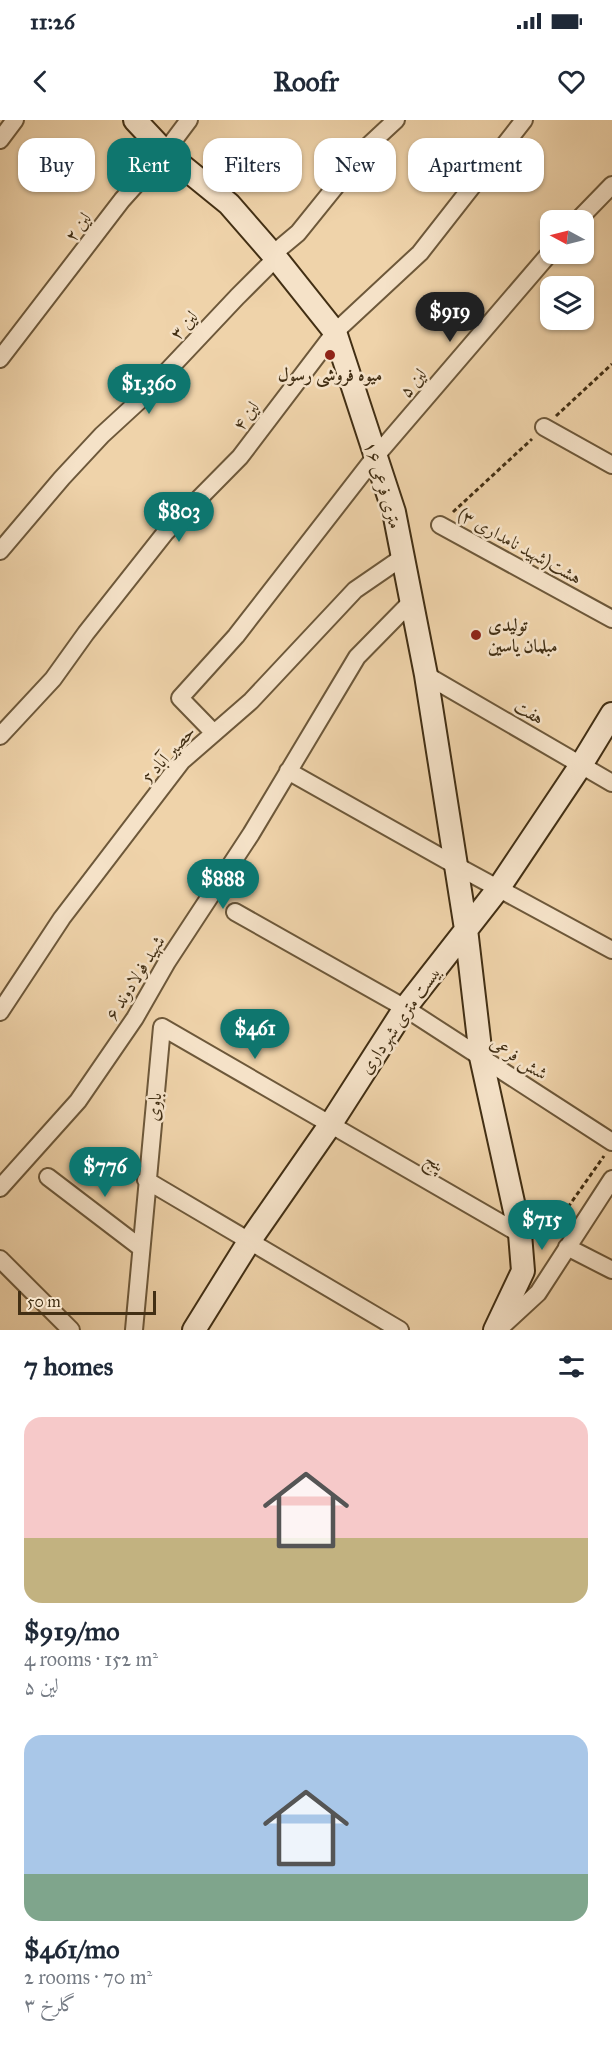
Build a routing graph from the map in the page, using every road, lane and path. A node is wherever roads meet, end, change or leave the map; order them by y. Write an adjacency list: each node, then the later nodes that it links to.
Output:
1 (15, 120): 8 (street)
2 (135, 120): 6 (street, ۱۶ متری فرعی)
3 (189, 120): 7 (street, لین ۲)
4 (524, 120): 15 (street, لین ۴)
5 (389, 122): 13 (street, لین ۳)
6 (152, 138)
7 (176, 138)
8 (0, 140)
9 (191, 173): 13 (street, ۱۶ متری فرعی)
10 (612, 185): 12 (street)
11 (130, 192): 16 (street, لین ۲)
12 (588, 210)
13 (274, 256): 15 (street, ۱۶ متری فرعی); 22 (street, لین ۳)
14 (541, 264): 19 (street, لین ۵)
15 (335, 332): 19 (street, ۱۶ متری فرعی); 29 (street, لین ۴)
16 (0, 359)
17 (612, 364): 18 (path)
18 (544, 427): 20 (street); 21 (path)
19 (375, 457): 23 (street, ۱۶ متری فرعی); 28 (street, لین ۵)
20 (612, 465)
21 (440, 525): 25 (street, هشت(شهید نامداری ۳))
22 (0, 551)
23 (403, 557): 24 (street, ۱۶ متری فرعی); 28 (street, حصیر آباد 5)
24 (411, 602): 26 (street, ۱۶ متری فرعی); 31 (street, شهید فولادوند ۶)
25 (612, 620)
26 (426, 675): 30 (street, هفت); 33 (street, ۱۶ متری فرعی)
27 (612, 714): 30 (street, بیست متری شهرداری)
28 (214, 733): 39 (street, حصیر آباد 5)
29 (0, 736)
30 (581, 765): 32 (street, هفت); 34 (street, بیست متری شهرداری)
31 (288, 771): 33 (street); 47 (street, شهید فولادوند ۶)
32 (612, 783)
33 (455, 866): 34 (street); 36 (street, ۱۶ متری فرعی)
34 (498, 889): 36 (street, بیست متری شهرداری); 37 (street)
35 (235, 912): 38 (street, شش فرعی)
36 (466, 929): 38 (street, بیست متری شهرداری); 41 (street, ۱۶ متری فرعی)
37 (612, 950)
38 (405, 1008): 41 (street, شش فرعی); 42 (street, بیست متری شهرداری)
39 (0, 1012)
40 (162, 1027): 42 (street, پنج); 46 (street, باوی)
41 (481, 1057): 43 (street, شش فرعی); 48 (street, ۱۶ متری فرعی)
42 (330, 1125): 48 (street, پنج); 49 (street, بیست متری شهرداری)
43 (609, 1148): 54 (path)
44 (48, 1177): 51 (street)
45 (612, 1179): 50 (street)
46 (146, 1180): 49 (street); 51 (street, باوی)
47 (0, 1188)
48 (520, 1234): 54 (street, ۱۶ متری فرعی)
49 (250, 1240): 57 (street, بیست متری شهرداری); 58 (street)
50 (567, 1247): 53 (street); 59 (street)
51 (141, 1248): 56 (street, باوی)
52 (0, 1259): 55 (street)
53 (612, 1270)
54 (523, 1271): 59 (street)
55 (71, 1330)
56 (134, 1330)
57 (194, 1330)
58 (400, 1330)
59 (497, 1330)

